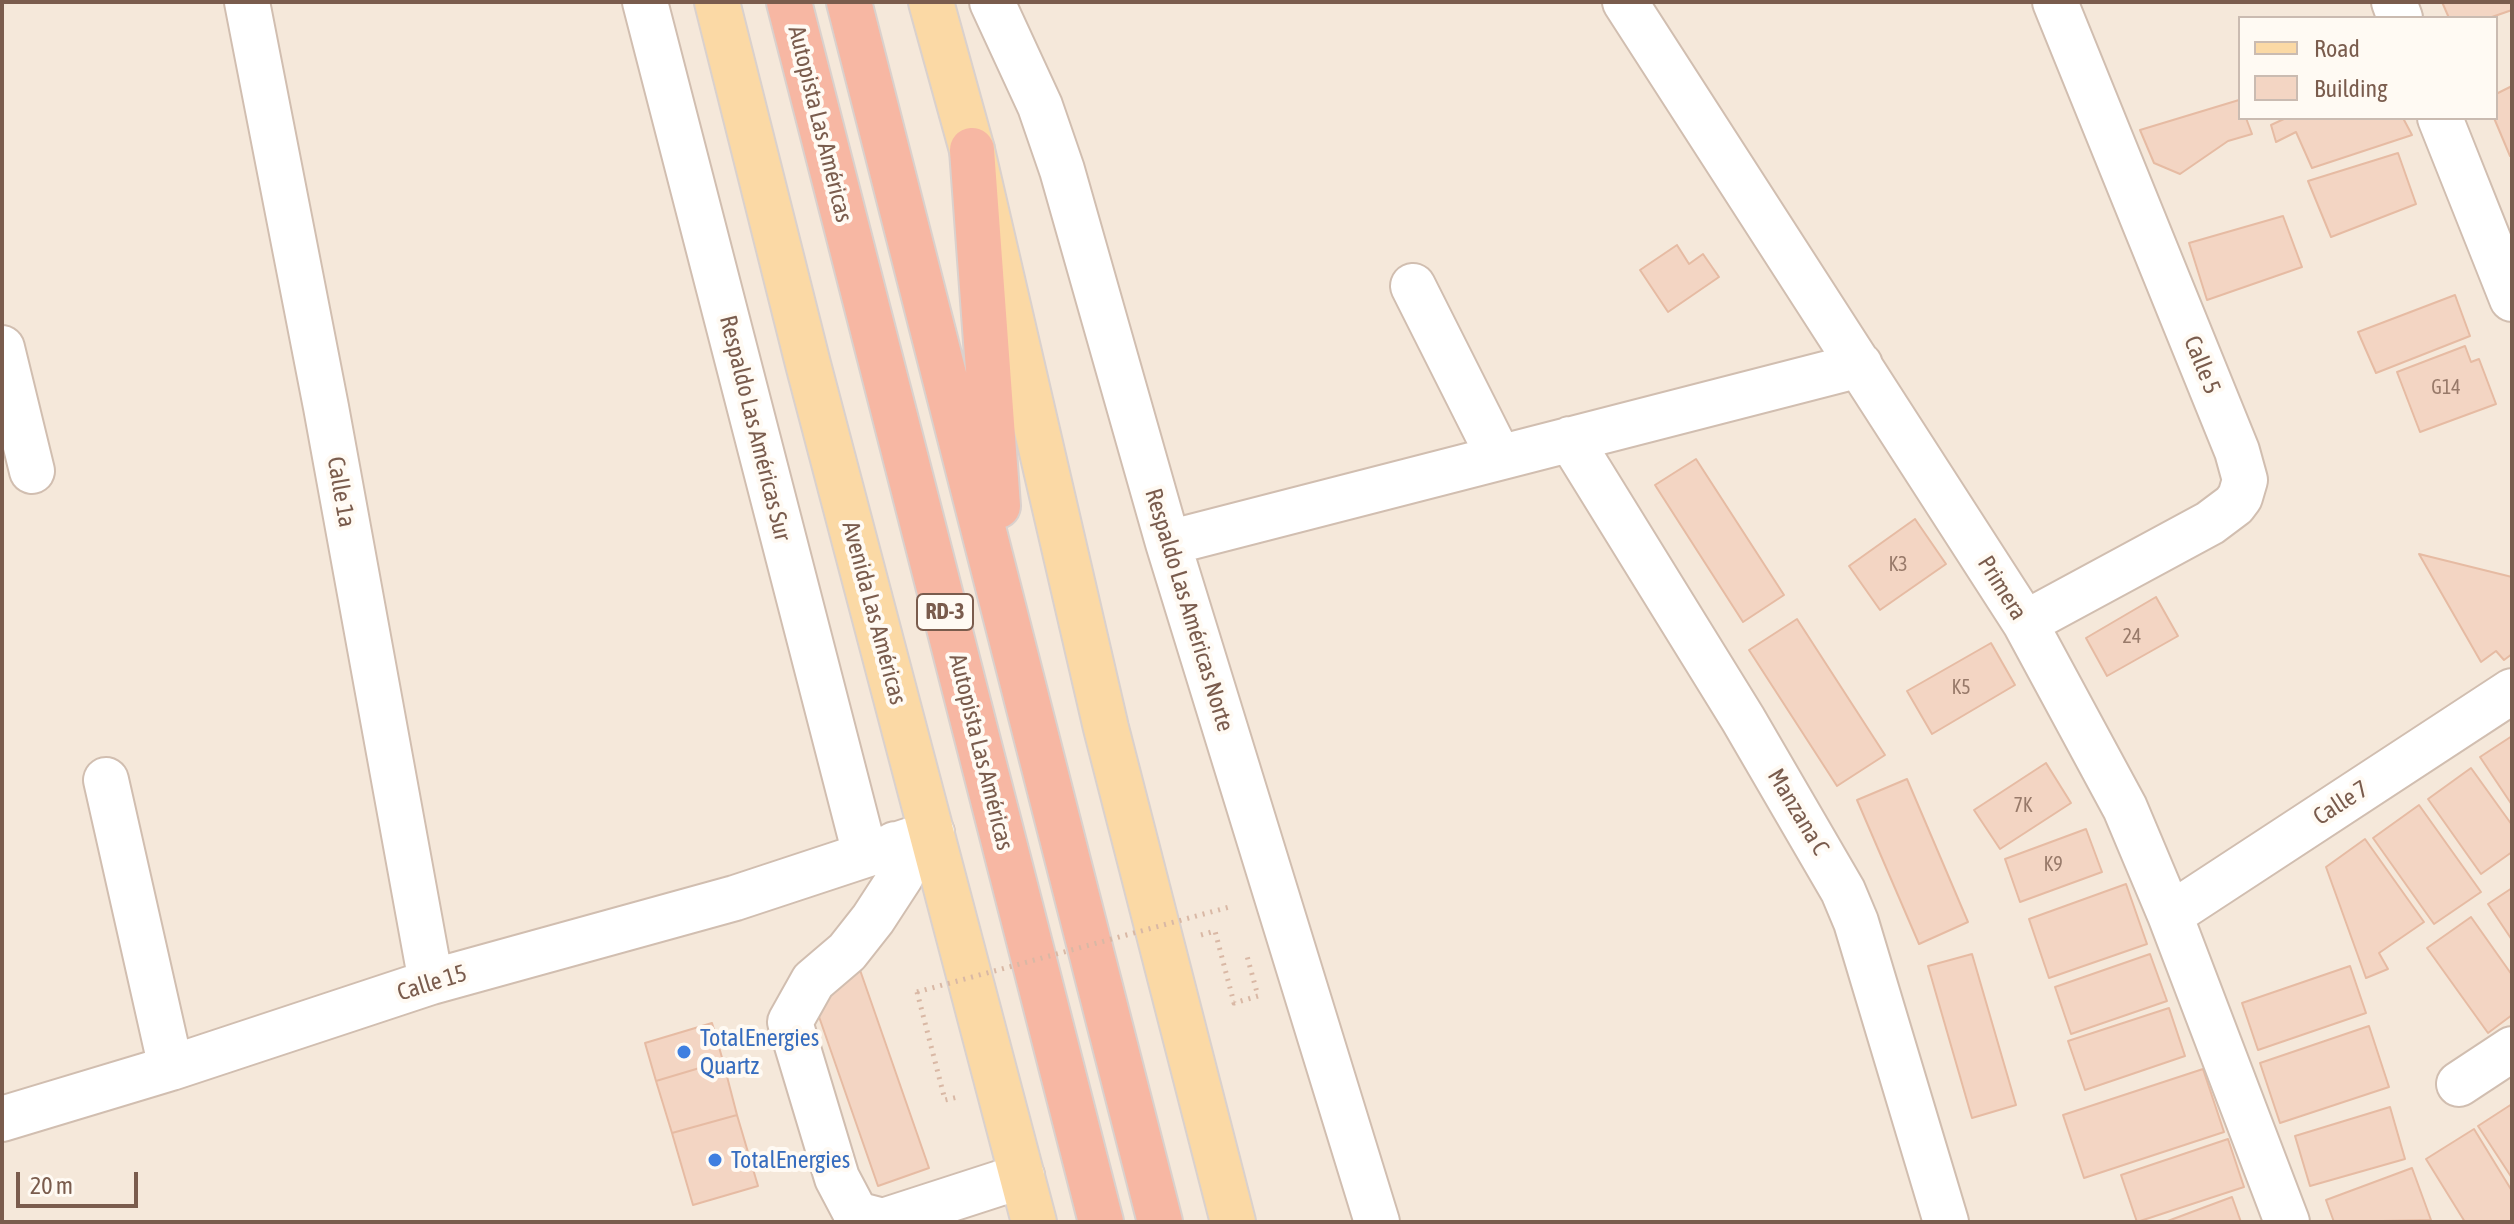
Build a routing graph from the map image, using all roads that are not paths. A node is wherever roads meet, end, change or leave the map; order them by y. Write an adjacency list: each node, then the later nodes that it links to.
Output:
1 (247, 2): 26 (street, Calle 1a)
2 (645, 2): 24 (street, Respaldo Las Américas Sur)
3 (717, 2): 24 (main road, Avenida Las Américas)
4 (789, 2): 33 (highway, Autopista Las Américas / RD-3)
5 (849, 2): 21 (highway, RD-3)
6 (931, 2): 11 (main road)
7 (992, 2): 19 (street, Respaldo Las Américas Norte)
8 (1625, 2): 15 (street, Primera)
9 (2055, 2): 20 (street, Calle 5)
10 (2441, 120): 13 (street)
11 (972, 150): 21 (highway); 35 (main road)
12 (1413, 286): 17 (street)
13 (2512, 299)
14 (2, 348): 18 (street)
15 (1860, 365): 16 (street); 20 (street, Primera)
16 (1570, 439): 17 (street); 37 (street, Manzana C)
17 (1499, 457): 19 (street)
18 (32, 471)
19 (1168, 543): 36 (street, Respaldo Las Américas Norte)
20 (2025, 623): 25 (street, Primera)
21 (1007, 624): 34 (highway, RD-3)
22 (2512, 691): 25 (street, Calle 7)
23 (106, 780): 28 (street)
24 (897, 844): 26 (street, Calle 15); 31 (main road, Avenida Las Américas); 31 (street, Respaldo Las Américas Sur)
25 (2170, 915): 38 (street, Primera)
26 (431, 982): 28 (street, Calle 15)
27 (2512, 1049): 29 (street)
28 (171, 1068): 30 (street, Calle 15)
29 (2459, 1084)
30 (2, 1119)
31 (1022, 1176): 32 (main road, Avenida Las Américas)
32 (1034, 1222)
33 (1101, 1222)
34 (1160, 1222)
35 (1233, 1222)
36 (1377, 1222)
37 (1946, 1222)
38 (2287, 1222)

